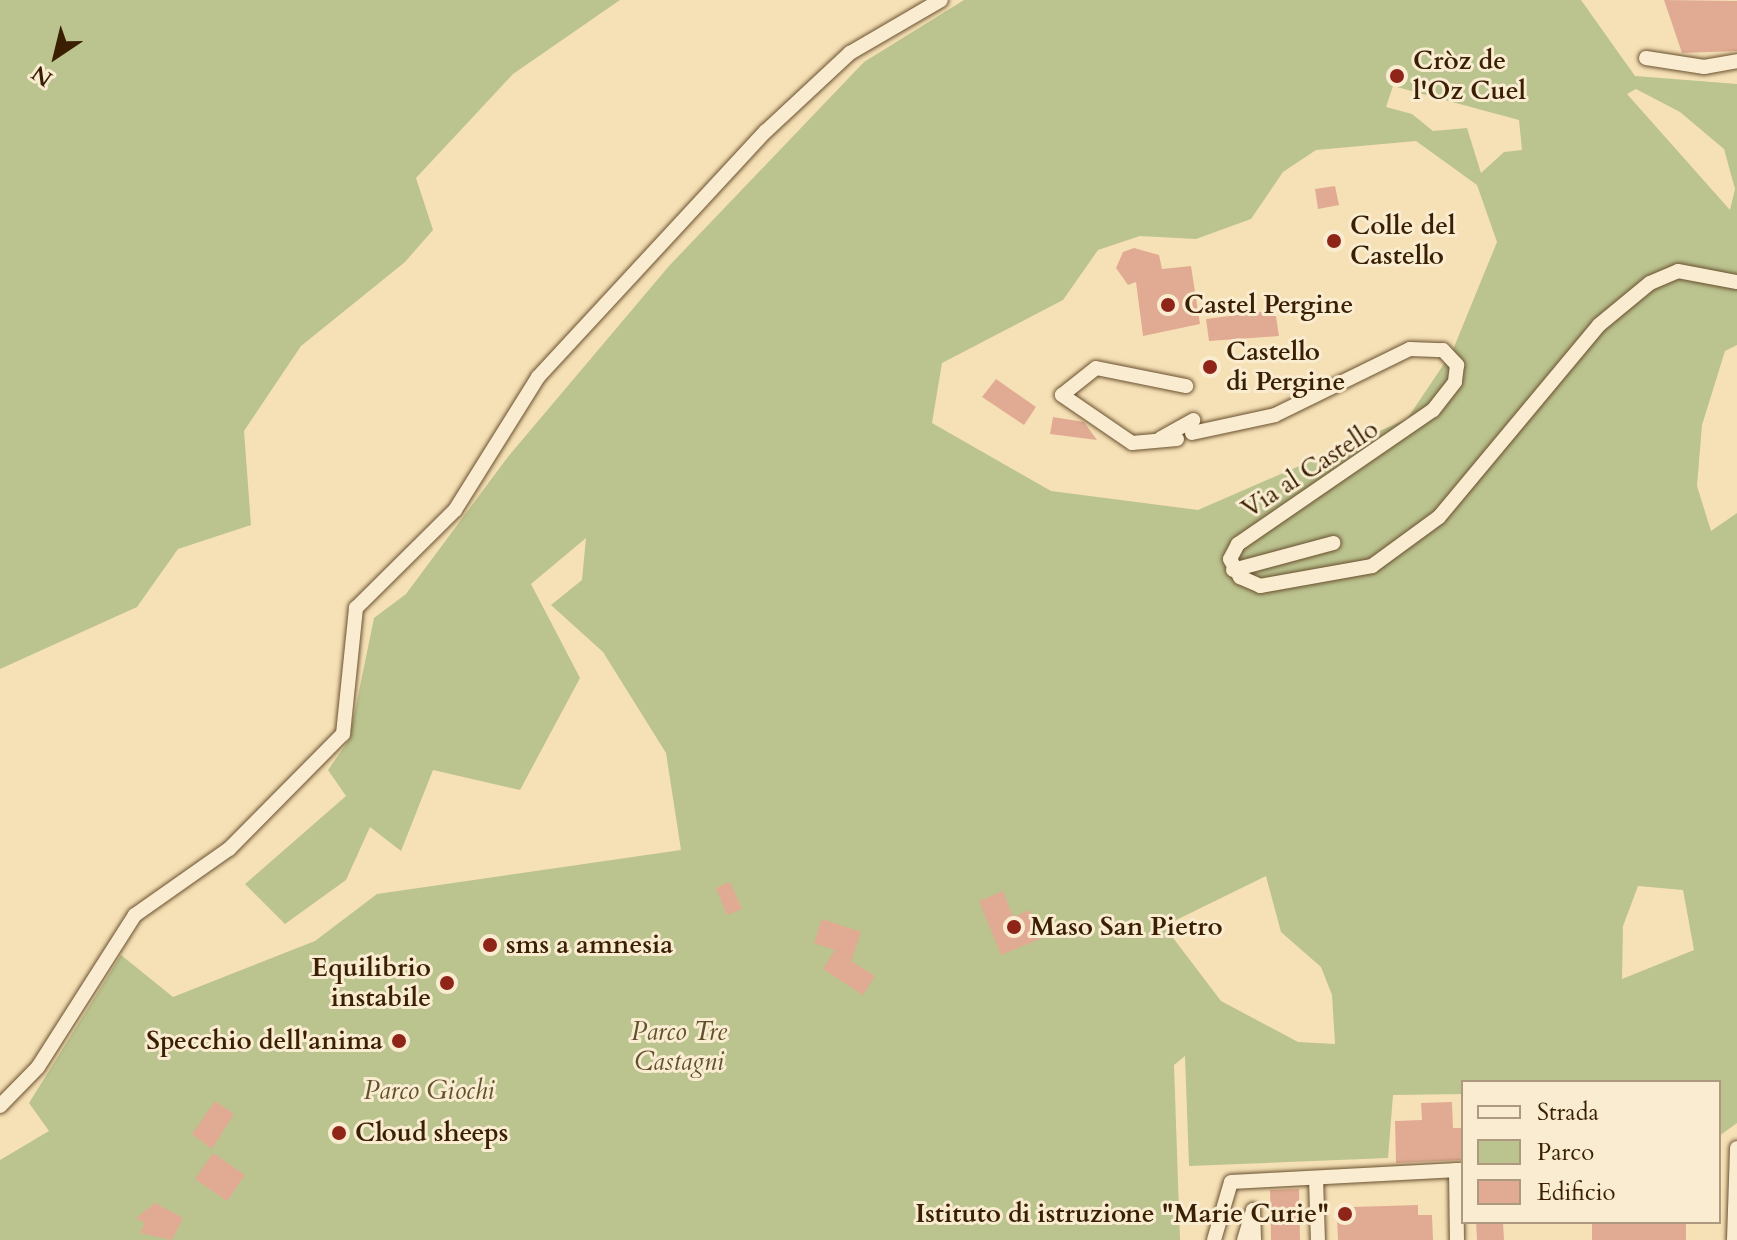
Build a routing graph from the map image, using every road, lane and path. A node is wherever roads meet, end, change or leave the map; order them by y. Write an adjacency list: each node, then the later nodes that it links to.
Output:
1 (941, 0): 10 (street)
2 (1646, 58): 3 (street)
3 (1737, 61)
4 (1737, 282): 9 (street)
5 (1186, 386): 7 (street)
6 (1177, 439): 7 (street)
7 (1150, 444): 9 (street, Via al Castello)
8 (1333, 543): 9 (street)
9 (1233, 570)
10 (0, 1106)
11 (1737, 1148): 19 (street)
12 (1460, 1170): 13 (street); 18 (street)
13 (1316, 1178): 14 (street); 17 (street)
14 (1214, 1240)
15 (1244, 1240): 16 (street)
16 (1254, 1240)
17 (1318, 1240)
18 (1457, 1240)
19 (1734, 1240)

